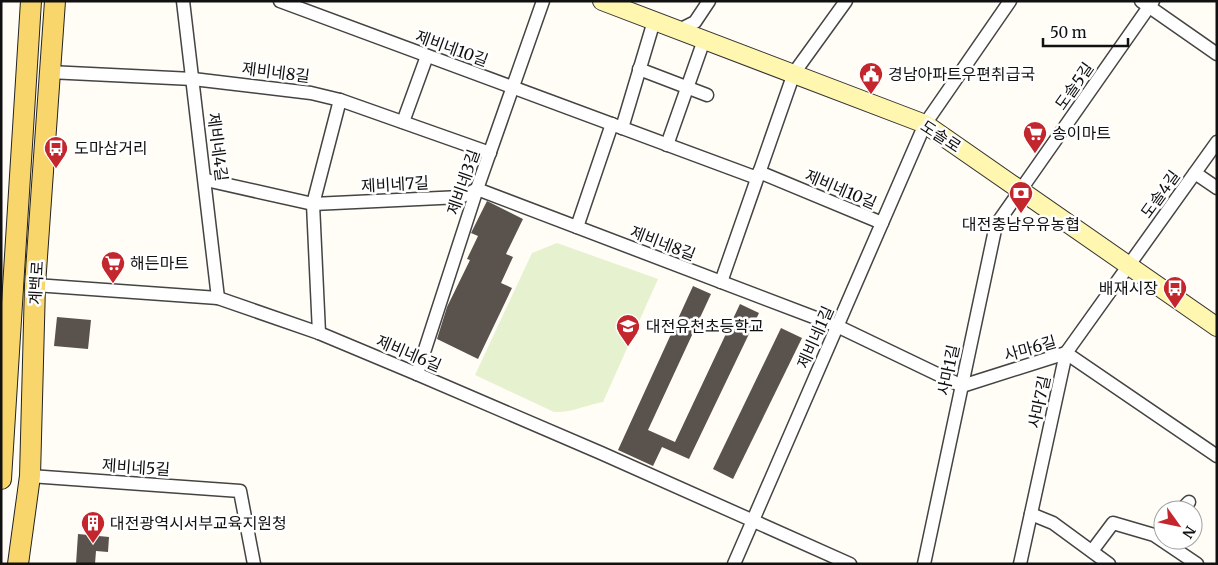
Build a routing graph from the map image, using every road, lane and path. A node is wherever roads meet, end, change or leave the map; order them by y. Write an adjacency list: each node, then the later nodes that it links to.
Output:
1 (31, 1): 49 (main road, 계백로)
2 (55, 1): 17 (main road, 계백로)
3 (182, 1): 19 (street, 제비네4길)
4 (280, 1): 15 (street, 제비네10길)
5 (543, 1): 20 (street, 제비네3길)
6 (602, 1): 11 (street, 도솔로)
7 (709, 1): 12 (street)
8 (846, 1): 18 (street)
9 (1010, 1): 25 (street, 제비네1길)
10 (1148, 3): 14 (street); 35 (street, 도솔5길)
11 (654, 21): 12 (street, 도솔로); 16 (street)
12 (679, 30): 13 (street, 도솔로)
13 (704, 40): 18 (street, 도솔로); 21 (street)
14 (1217, 54)
15 (427, 56): 20 (street, 제비네10길); 24 (street)
16 (639, 69): 21 (street); 26 (street)
17 (49, 72): 19 (street, 제비네8길); 41 (main road, 계백로)
18 (794, 73): 25 (street, 도솔로); 31 (street)
19 (193, 79): 23 (street, 제비네8길); 32 (street, 제비네4길)
20 (513, 88): 26 (street, 제비네10길); 29 (street, 제비네3길)
21 (688, 88): 22 (street); 28 (street)
22 (706, 95)
23 (340, 100): 24 (street, 제비네8길); 36 (street)
24 (403, 122): 29 (street, 제비네8길)
25 (925, 124): 35 (street, 도솔로); 37 (street, 제비네1길)
26 (617, 126): 28 (street, 제비네10길); 38 (street)
27 (1217, 142): 30 (street, 도솔4길)
28 (667, 145): 31 (street, 제비네10길)
29 (490, 153): 34 (street, 제비네3길)
30 (1195, 173): 33 (street); 39 (street, 도솔4길)
31 (758, 175): 37 (street, 제비네10길); 40 (street)
32 (206, 180): 36 (street, 제비네7길); 42 (street, 제비네4길)
33 (1217, 188)
34 (477, 189): 36 (street, 제비네7길); 38 (street, 제비네8길); 47 (street, 제비네3길)
35 (1020, 190): 39 (street, 도솔로); 48 (street, 사마1길)
36 (313, 204): 45 (street)
37 (882, 223): 43 (street, 제비네1길)
38 (577, 227): 40 (street, 제비네8길)
39 (1128, 265): 44 (street, 도솔로); 46 (street, 사마7길)
40 (721, 282): 43 (street, 제비네8길)
41 (35, 285): 42 (street, 제비네6길); 51 (main road, 계백로)
42 (218, 298): 45 (street, 제비네6길)
43 (837, 326): 48 (street); 54 (street, 제비네1길)
44 (1217, 327)
45 (319, 333): 47 (street, 제비네6길)
46 (1066, 353): 48 (street, 사마6길); 50 (street, 사마6길); 53 (street, 사마7길)
47 (416, 374): 54 (street, 제비네6길)
48 (962, 386): 62 (street, 사마1길)
49 (4, 397): 52 (main road, 계백로)
50 (1217, 456)
51 (30, 476): 59 (main road, 계백로); 60 (street, 제비네5길)
52 (1, 479)
53 (1031, 514): 57 (street); 63 (street, 사마7길)
54 (752, 521): 58 (street, 제비네6길); 61 (street, 제비네1길)
55 (1153, 530): 57 (street)
56 (1181, 550): 65 (street)
57 (1092, 551): 64 (street)
58 (845, 563)
59 (18, 564)
60 (254, 564)
61 (734, 564)
62 (924, 564)
63 (1020, 564)
64 (1109, 564)
65 (1197, 564)

